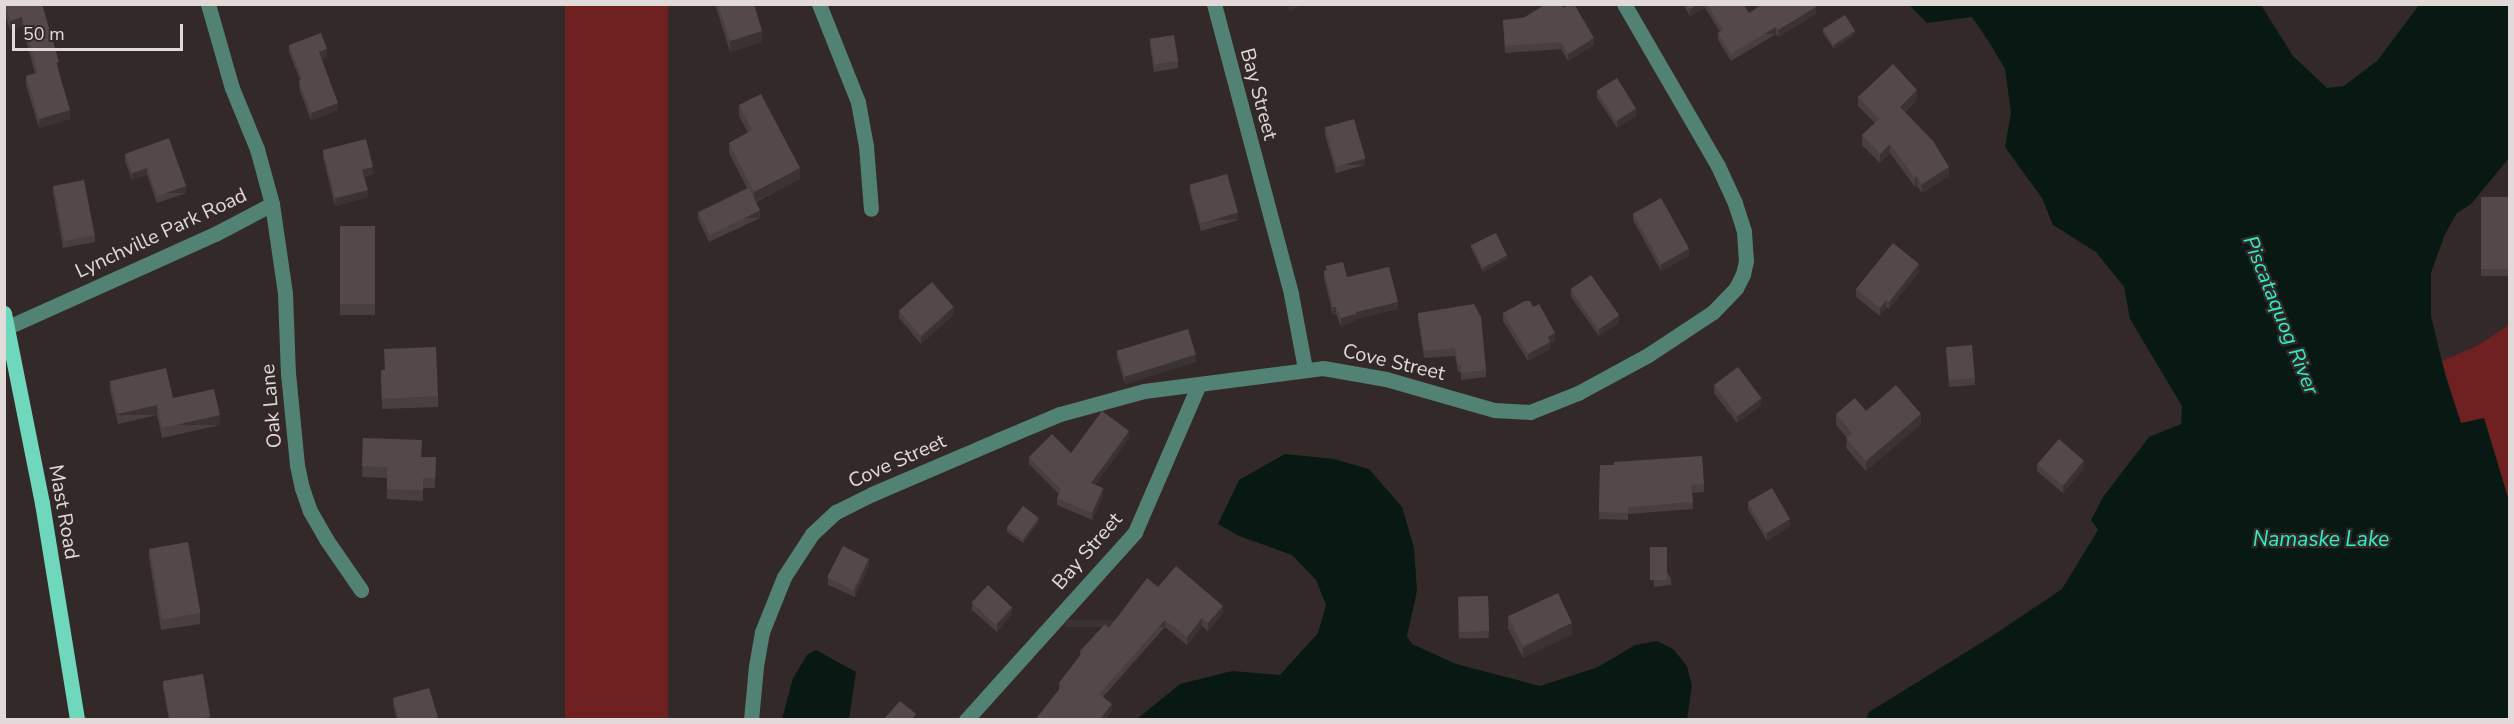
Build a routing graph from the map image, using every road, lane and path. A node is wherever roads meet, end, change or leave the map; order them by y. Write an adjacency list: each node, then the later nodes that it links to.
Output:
1 (208, 4): 5 (street, Lynchville Park Road)
2 (819, 4): 6 (street)
3 (1214, 4): 8 (street, Bay Street)
4 (1624, 4): 8 (street, Cove Street)
5 (272, 204): 7 (street, Lynchville Park Road); 10 (street, Oak Lane)
6 (871, 209)
7 (6, 320): 11 (main road, Mast Road)
8 (1305, 369): 9 (street, Cove Street)
9 (1199, 384): 12 (street, Cove Street); 13 (street, Bay Street)
10 (361, 590)
11 (77, 720)
12 (751, 720)
13 (966, 720)

